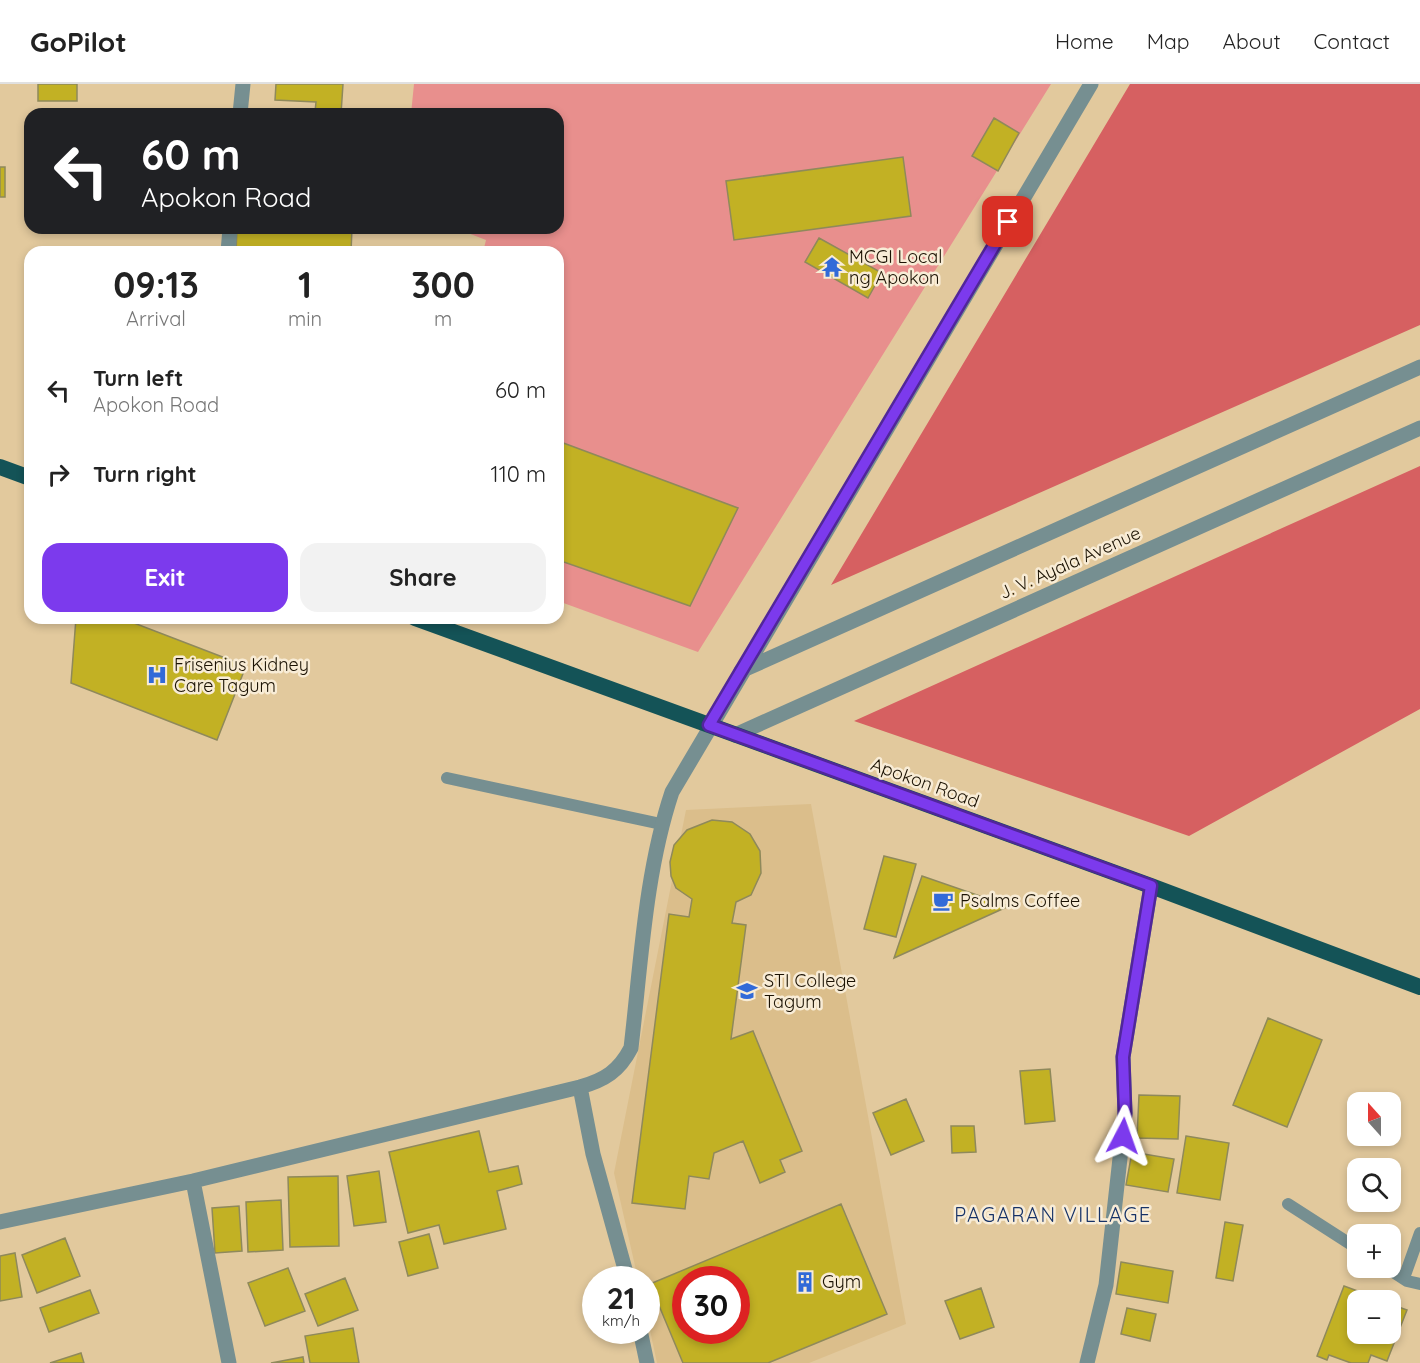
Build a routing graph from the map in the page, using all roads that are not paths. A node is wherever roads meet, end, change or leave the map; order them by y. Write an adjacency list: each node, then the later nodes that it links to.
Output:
1 (243, 84): 3 (street)
2 (1091, 84): 9 (street)
3 (241, 108)
4 (1420, 367): 9 (street, J. V. Ayala Avenue)
5 (1420, 428): 11 (street, J. V. Ayala Avenue)
6 (0, 467): 7 (highway)
7 (24, 476)
8 (432, 624): 10 (highway, Apokon Road)
9 (741, 671): 10 (street)
10 (709, 725): 11 (highway, Apokon Road); 13 (street)
11 (735, 735): 14 (highway, Apokon Road)
12 (447, 778): 13 (lane)
13 (661, 824): 16 (street)
14 (1151, 886): 15 (highway, Apokon Road); 29 (street)
15 (1420, 987)
16 (580, 1087): 17 (street); 22 (street)
17 (193, 1180): 19 (street); 27 (street)
18 (1288, 1204): 21 (lane)
19 (0, 1222)
20 (1420, 1233): 24 (lane)
21 (1347, 1242)
22 (624, 1266)
23 (1401, 1276): 24 (lane)
24 (1404, 1278): 25 (lane)
25 (1420, 1284)
26 (643, 1344): 28 (street)
27 (229, 1363)
28 (647, 1363)
29 (1086, 1363)

